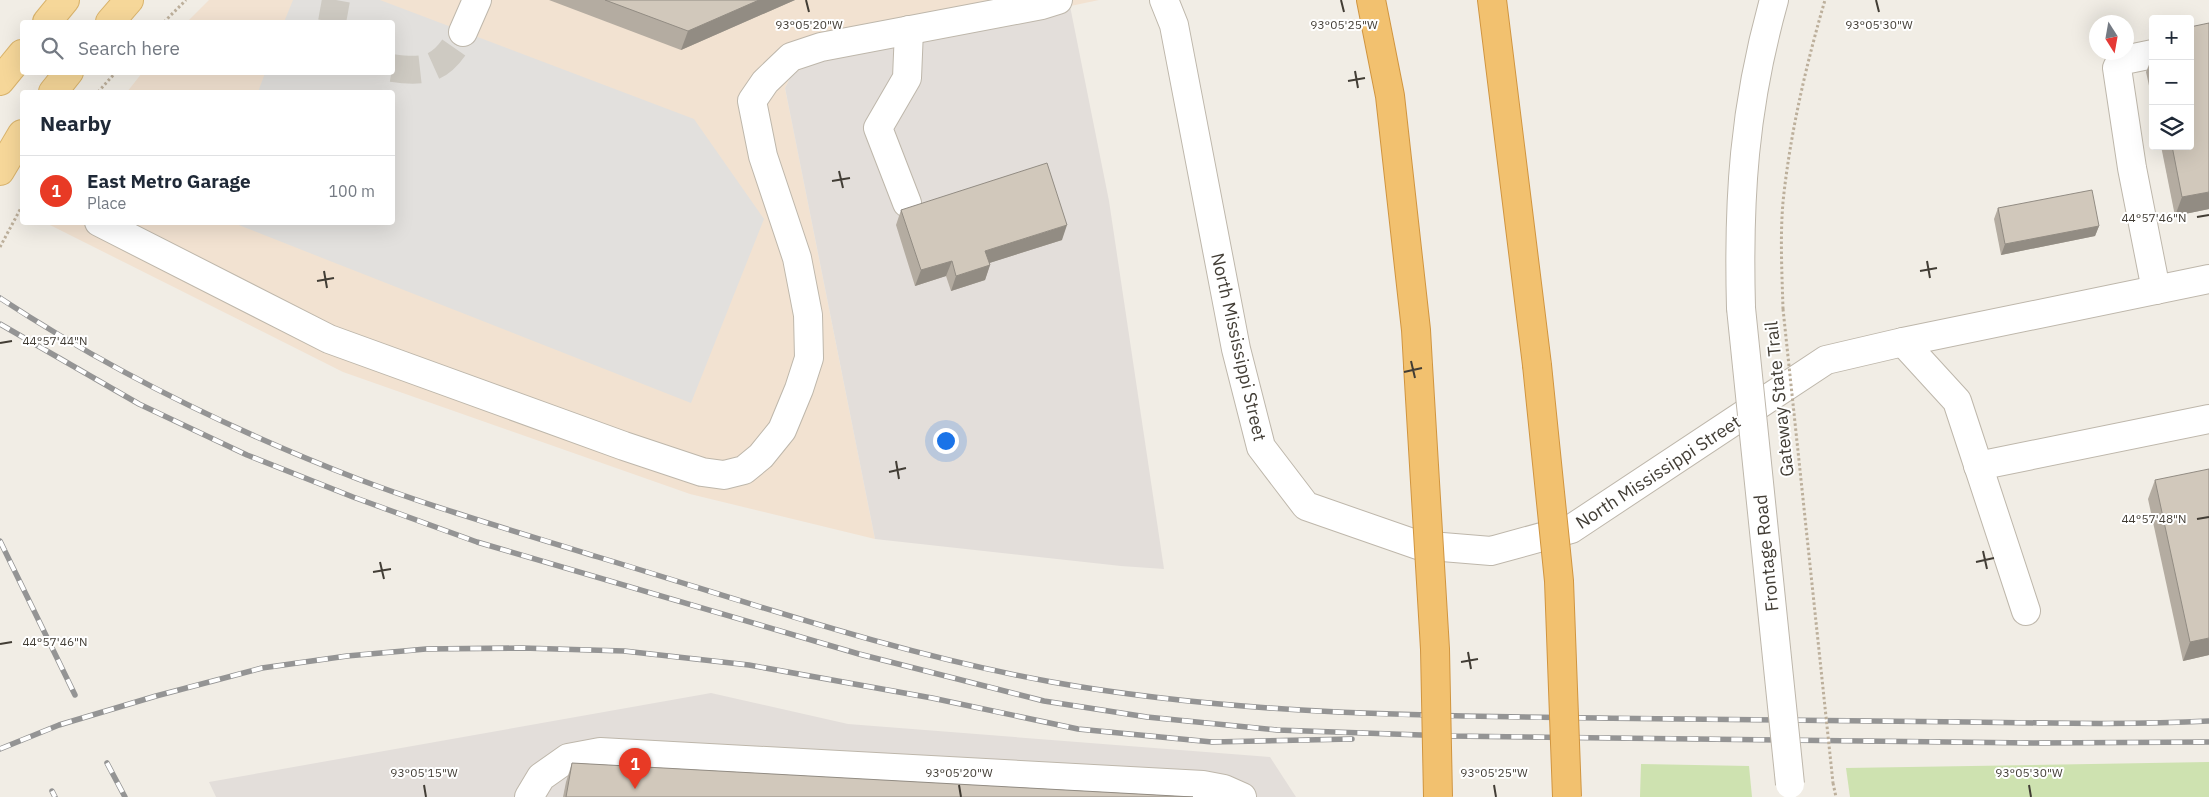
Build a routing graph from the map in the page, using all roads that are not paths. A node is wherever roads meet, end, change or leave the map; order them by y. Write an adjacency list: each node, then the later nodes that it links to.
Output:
1 (65, 0): 9 (main road)
2 (129, 0): 10 (main road)
3 (477, 0): 12 (street)
4 (1058, 0): 11 (street)
5 (1164, 0): 24 (street, North Mississippi Street)
6 (1371, 0): 31 (highway, bridge)
7 (1492, 0): 32 (highway, bridge)
8 (1774, 0): 28 (street, Frontage Road, bridge)
9 (50, 20)
10 (112, 20)
11 (910, 30): 20 (street); 21 (street)
12 (463, 32)
13 (2149, 55): 23 (street)
14 (20, 56): 16 (main road)
15 (67, 75): 17 (main road)
16 (0, 81)
17 (55, 90)
18 (20, 137): 19 (main road)
19 (0, 170)
20 (907, 203)
21 (105, 225)
22 (2209, 279): 23 (street, North Mississippi Street)
23 (2156, 290): 24 (street, North Mississippi Street)
24 (1903, 342): 26 (street)
25 (2209, 419): 26 (street)
26 (1978, 466): 27 (street)
27 (2026, 611)
28 (1791, 791)
29 (529, 797): 30 (street)
30 (1242, 797)
31 (1438, 797)
32 (1568, 797)

